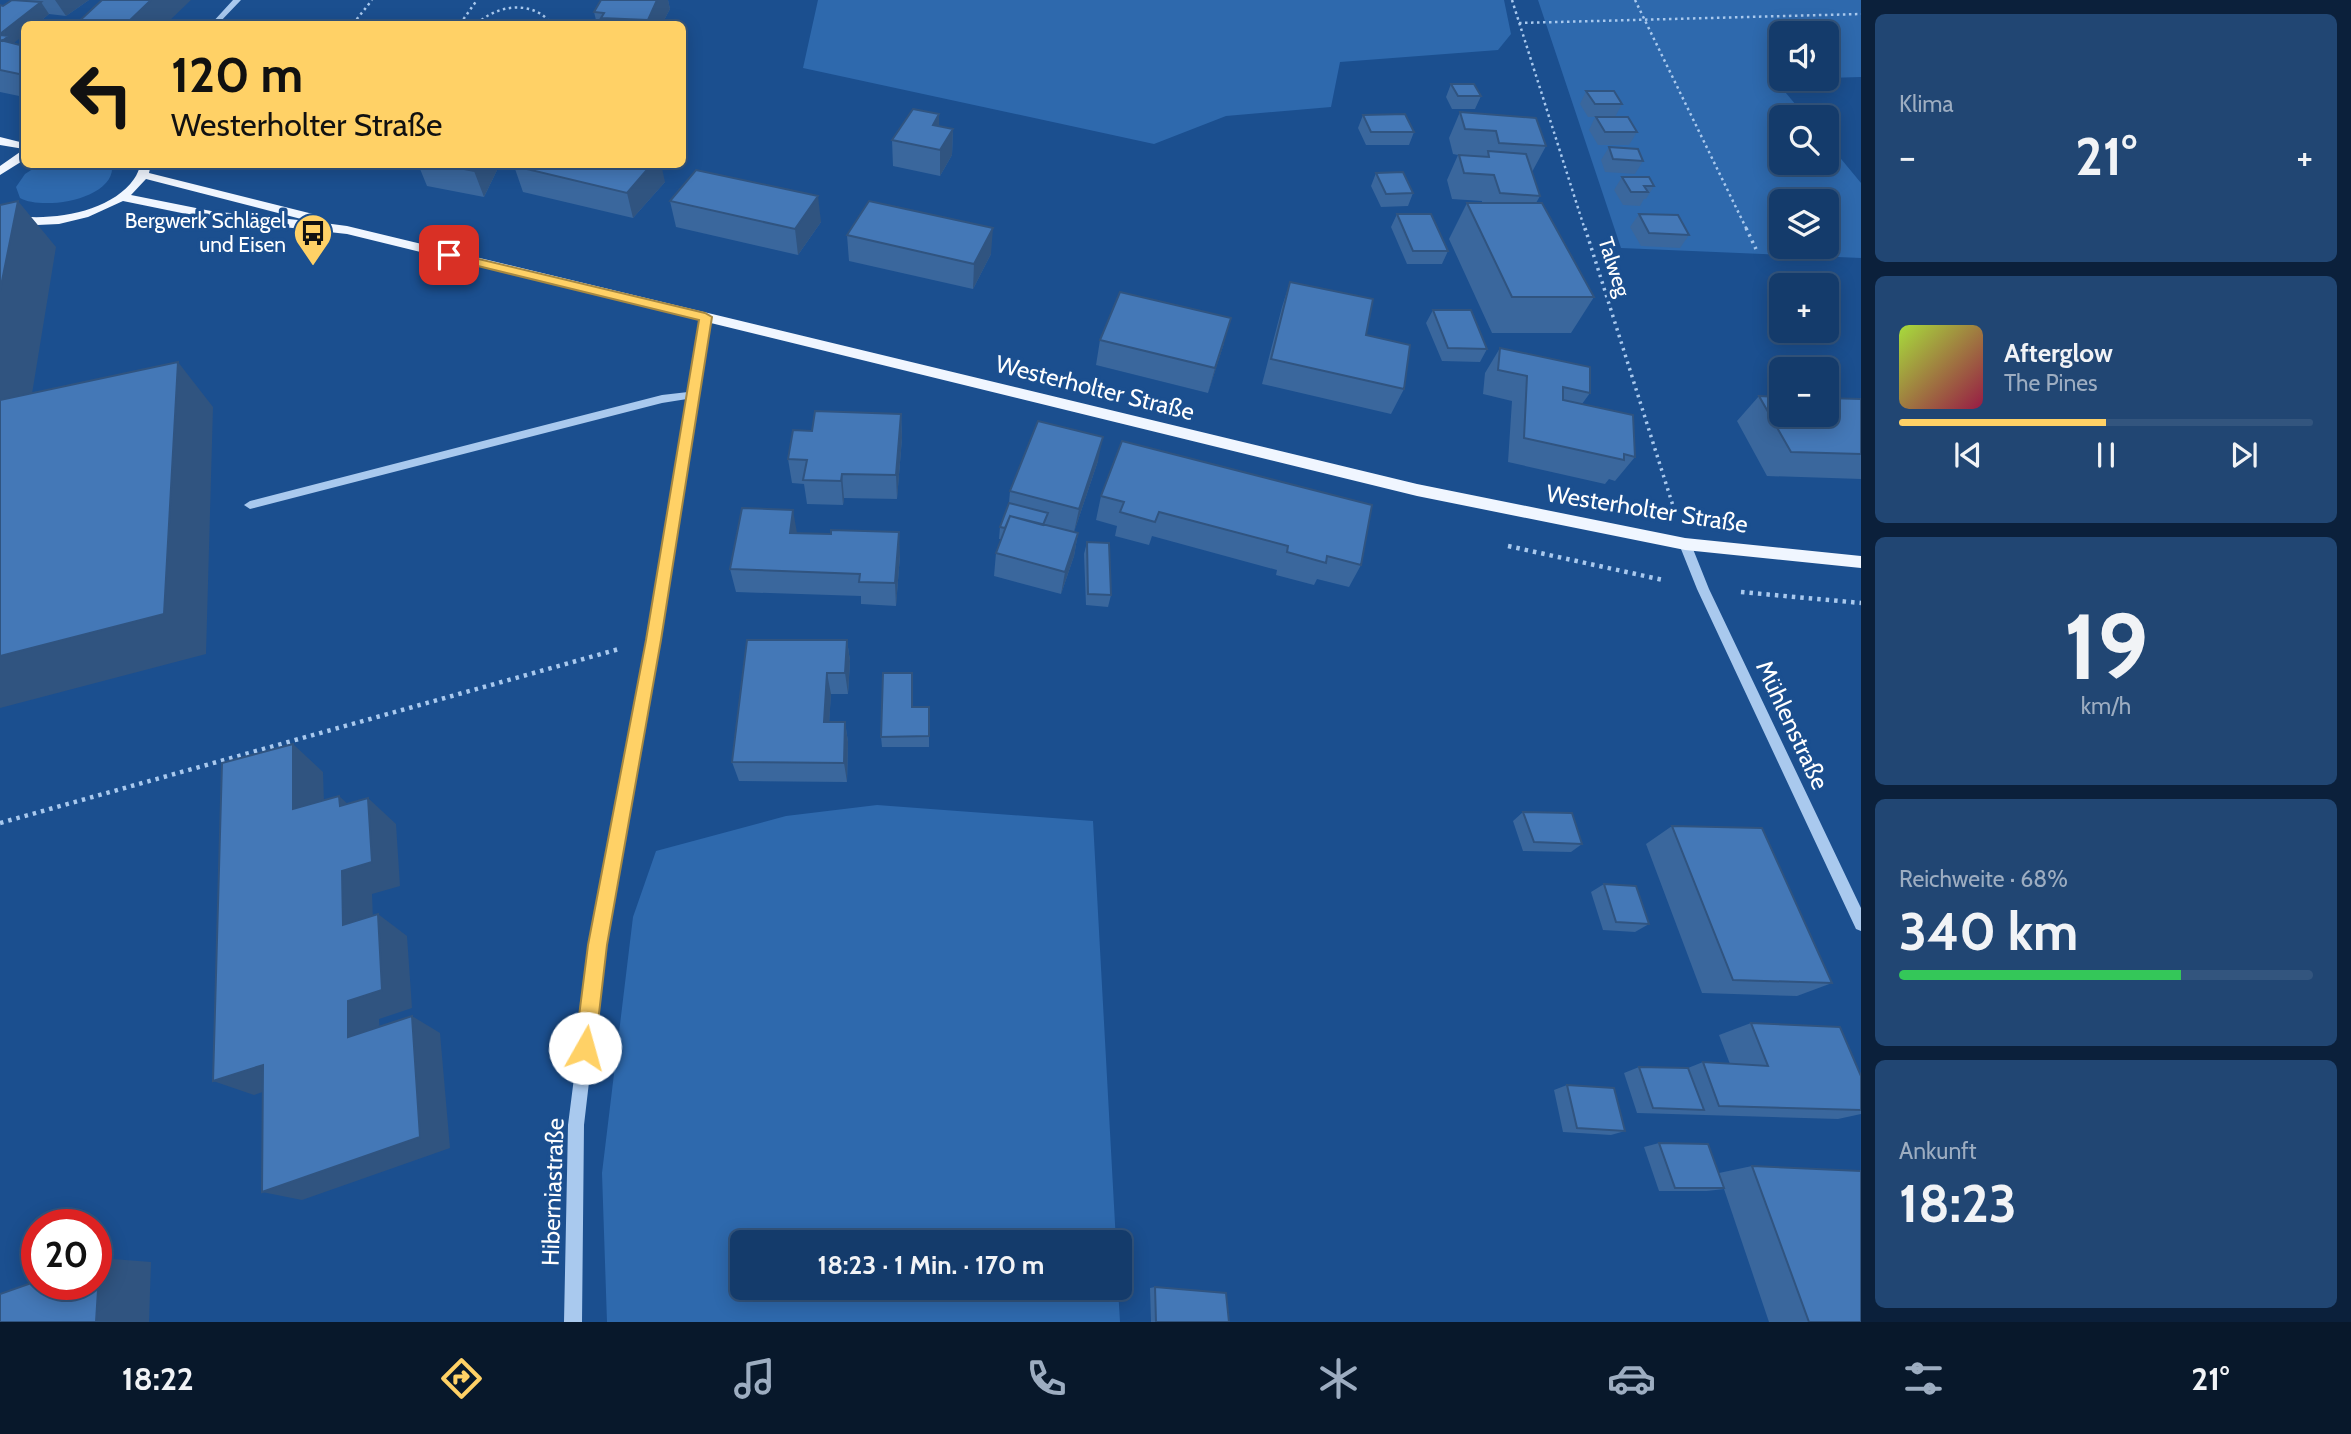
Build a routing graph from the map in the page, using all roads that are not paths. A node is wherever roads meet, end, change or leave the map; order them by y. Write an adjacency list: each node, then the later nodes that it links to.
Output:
1 (237, 0): 2 (street)
2 (217, 21)
3 (0, 141): 4 (main road)
4 (21, 145)
5 (21, 157): 6 (main road)
6 (0, 170)
7 (145, 170): 8 (main road); 10 (main road, Westerholter Straße)
8 (121, 197): 9 (main road); 10 (main road, Westerholter Straße)
9 (0, 217)
10 (324, 226): 11 (main road, Westerholter Straße)
11 (705, 317): 12 (street, Hiberniastraße); 14 (main road, Westerholter Straße)
12 (693, 396): 13 (street); 17 (street, Hiberniastraße)
13 (250, 505)
14 (1685, 544): 15 (main road, Westerholter Straße); 16 (street, Mühlenstraße)
15 (1861, 562)
16 (1861, 924)
17 (573, 1322)

